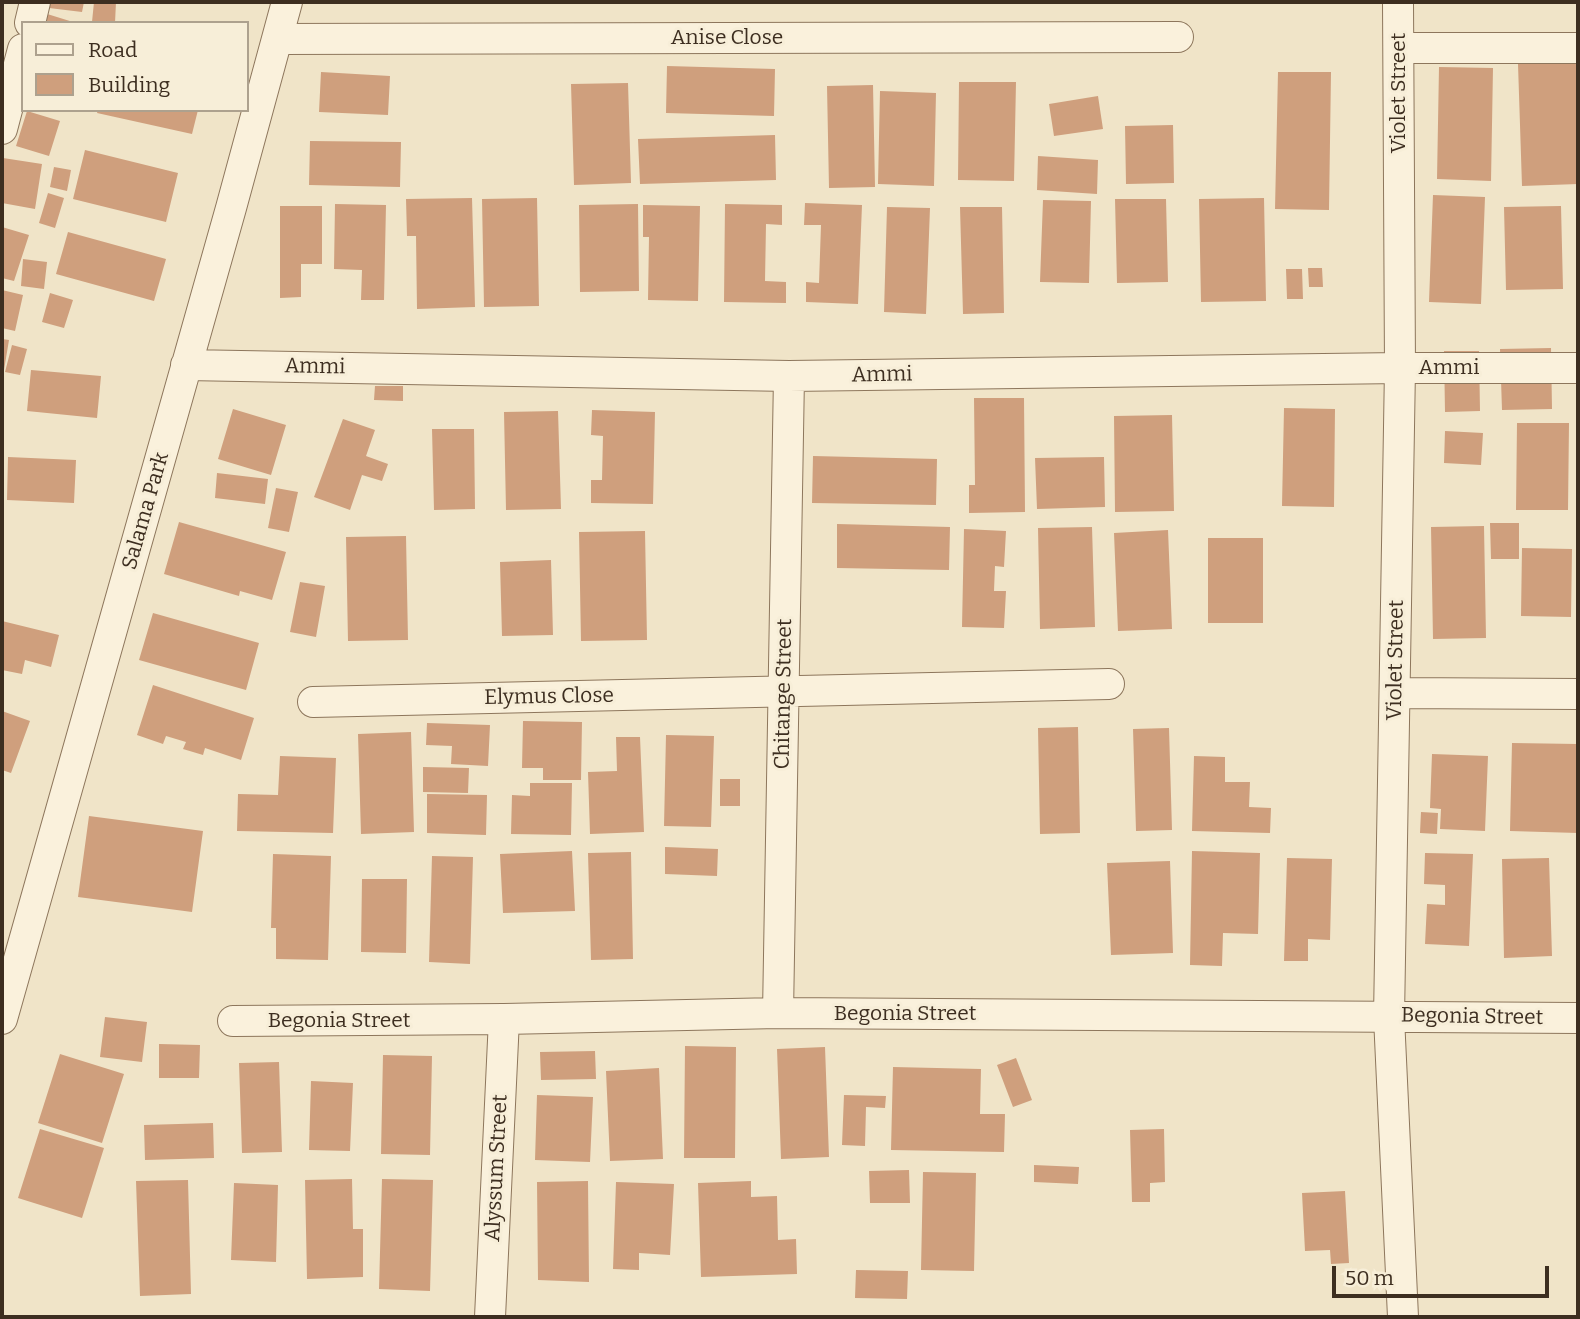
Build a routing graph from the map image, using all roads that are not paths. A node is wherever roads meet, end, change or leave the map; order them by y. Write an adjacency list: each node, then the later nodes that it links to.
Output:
1 (35, 2): 4 (street)
2 (287, 2): 6 (street, Salama Park)
3 (1398, 2): 7 (street, Violet Street)
4 (30, 21)
5 (1178, 37): 6 (street, Anise Close)
6 (277, 39): 11 (street, Salama Park)
7 (1399, 48): 8 (street); 12 (street, Violet Street)
8 (1578, 48)
9 (21, 57): 10 (street)
10 (2, 129)
11 (186, 365): 14 (street, Ammi); 23 (street, Salama Park)
12 (1400, 368): 13 (street, Ammi); 14 (street, Ammi); 17 (street, Violet Street)
13 (1578, 368)
14 (789, 376): 16 (street, Chitange Street)
15 (1109, 684): 16 (street, Elymus Close)
16 (785, 692): 19 (street, Elymus Close); 20 (street, Chitange Street)
17 (1395, 693): 18 (street); 21 (street, Violet Street)
18 (1578, 694)
19 (313, 702)
20 (778, 1013): 21 (street, Begonia Street); 24 (street, Begonia Street)
21 (1389, 1017): 22 (street, Begonia Street); 27 (street, Violet Street)
22 (1578, 1018)
23 (2, 1019)
24 (504, 1019): 25 (street, Begonia Street); 26 (street, Alyssum Street)
25 (233, 1021)
26 (490, 1317)
27 (1403, 1317)

